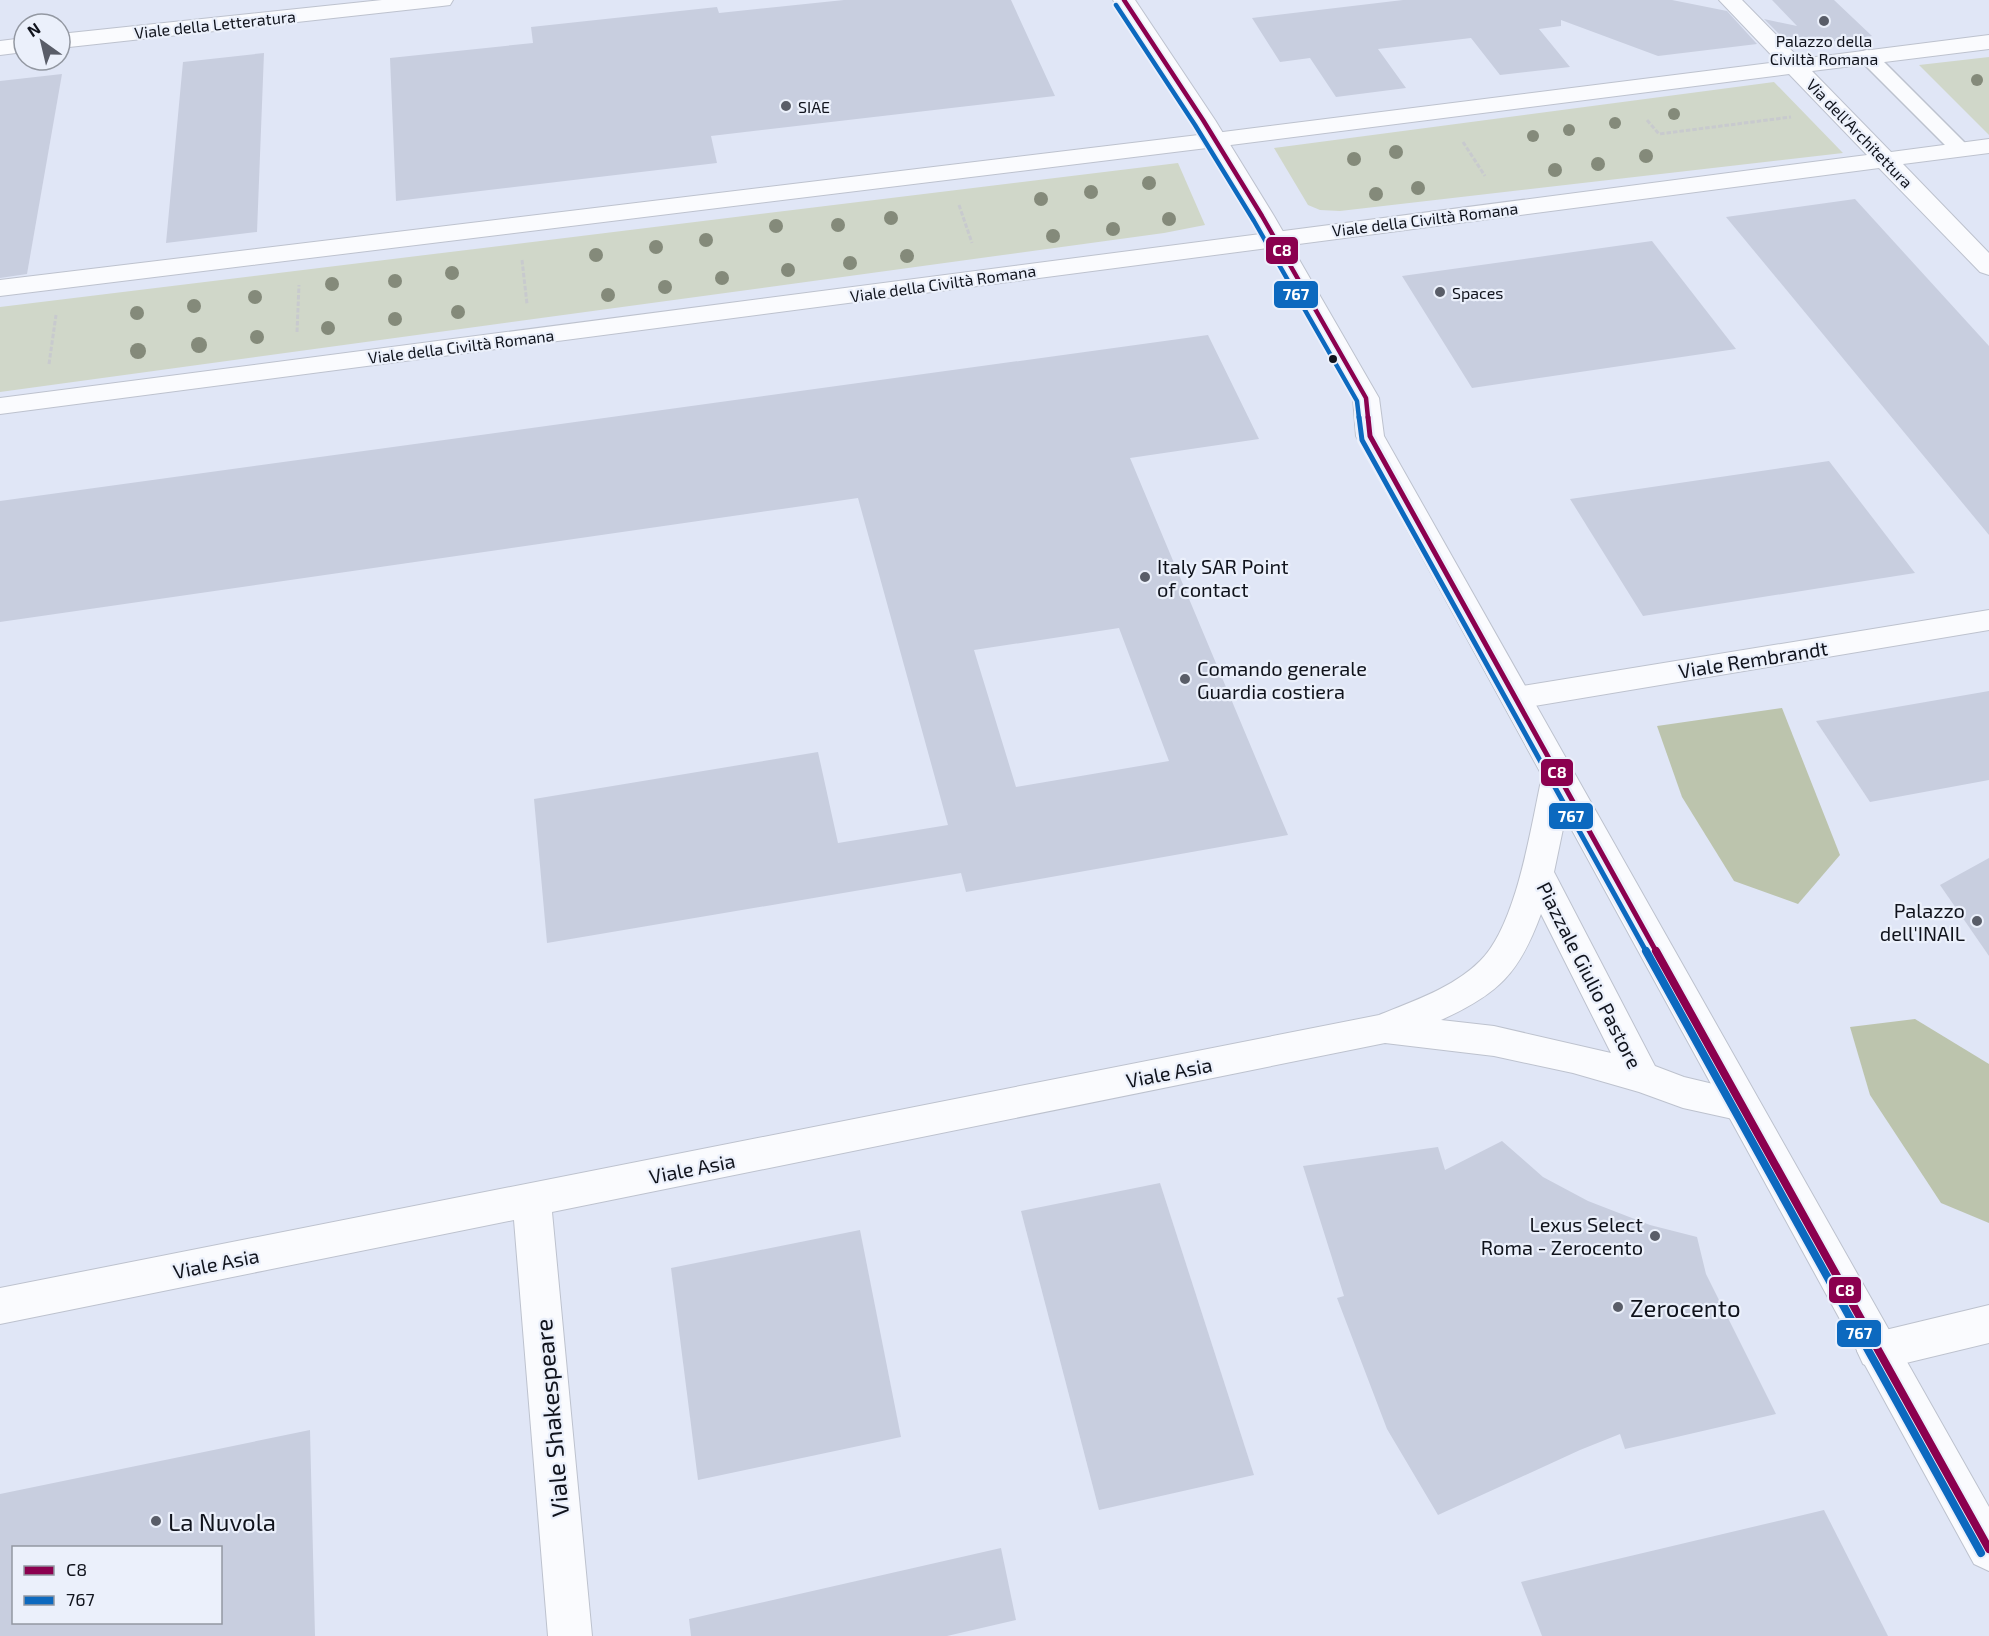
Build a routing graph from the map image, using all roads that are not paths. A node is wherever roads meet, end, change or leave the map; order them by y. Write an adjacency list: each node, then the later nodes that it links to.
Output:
1 (442, 0): 4 (street, Viale della Letteratura)
2 (1124, 0): 8 (street)
3 (1730, 0): 7 (street, Via dell'Architettura)
4 (72, 40)
5 (1989, 42): 6 (street)
6 (1867, 56): 7 (street); 10 (lane)
7 (1794, 66): 8 (street); 11 (street, Via dell'Architettura)
8 (1215, 140): 12 (street); 14 (street)
9 (1989, 146): 10 (street, Viale della Civiltà Romana)
10 (1961, 150): 11 (street, Viale della Civiltà Romana)
11 (1885, 159): 12 (street, Viale della Civiltà Romana); 13 (street, Via dell'Architettura)
12 (1275, 238): 15 (street, Viale della Civiltà Romana); 17 (street)
13 (1989, 267)
14 (0, 288)
15 (0, 406)
16 (1989, 620): 17 (street, Viale Rembrandt)
17 (1517, 698): 18 (street)
18 (1558, 776): 19 (street, Piazzale Giulio Pastore); 22 (street)
19 (1537, 873): 20 (street, Piazzale Giulio Pastore); 21 (street, Piazzale Giulio Pastore)
20 (1384, 1029): 21 (street, Piazzale Giulio Pastore); 23 (street, Viale Asia)
21 (1642, 1077): 22 (street, Piazzale Giulio Pastore)
22 (1742, 1105): 26 (street)
23 (532, 1201): 24 (street, Viale Asia); 28 (street, Viale Shakespeare)
24 (0, 1306)
25 (1989, 1324): 26 (street)
26 (1877, 1350): 27 (street)
27 (1989, 1549)
28 (570, 1636)

